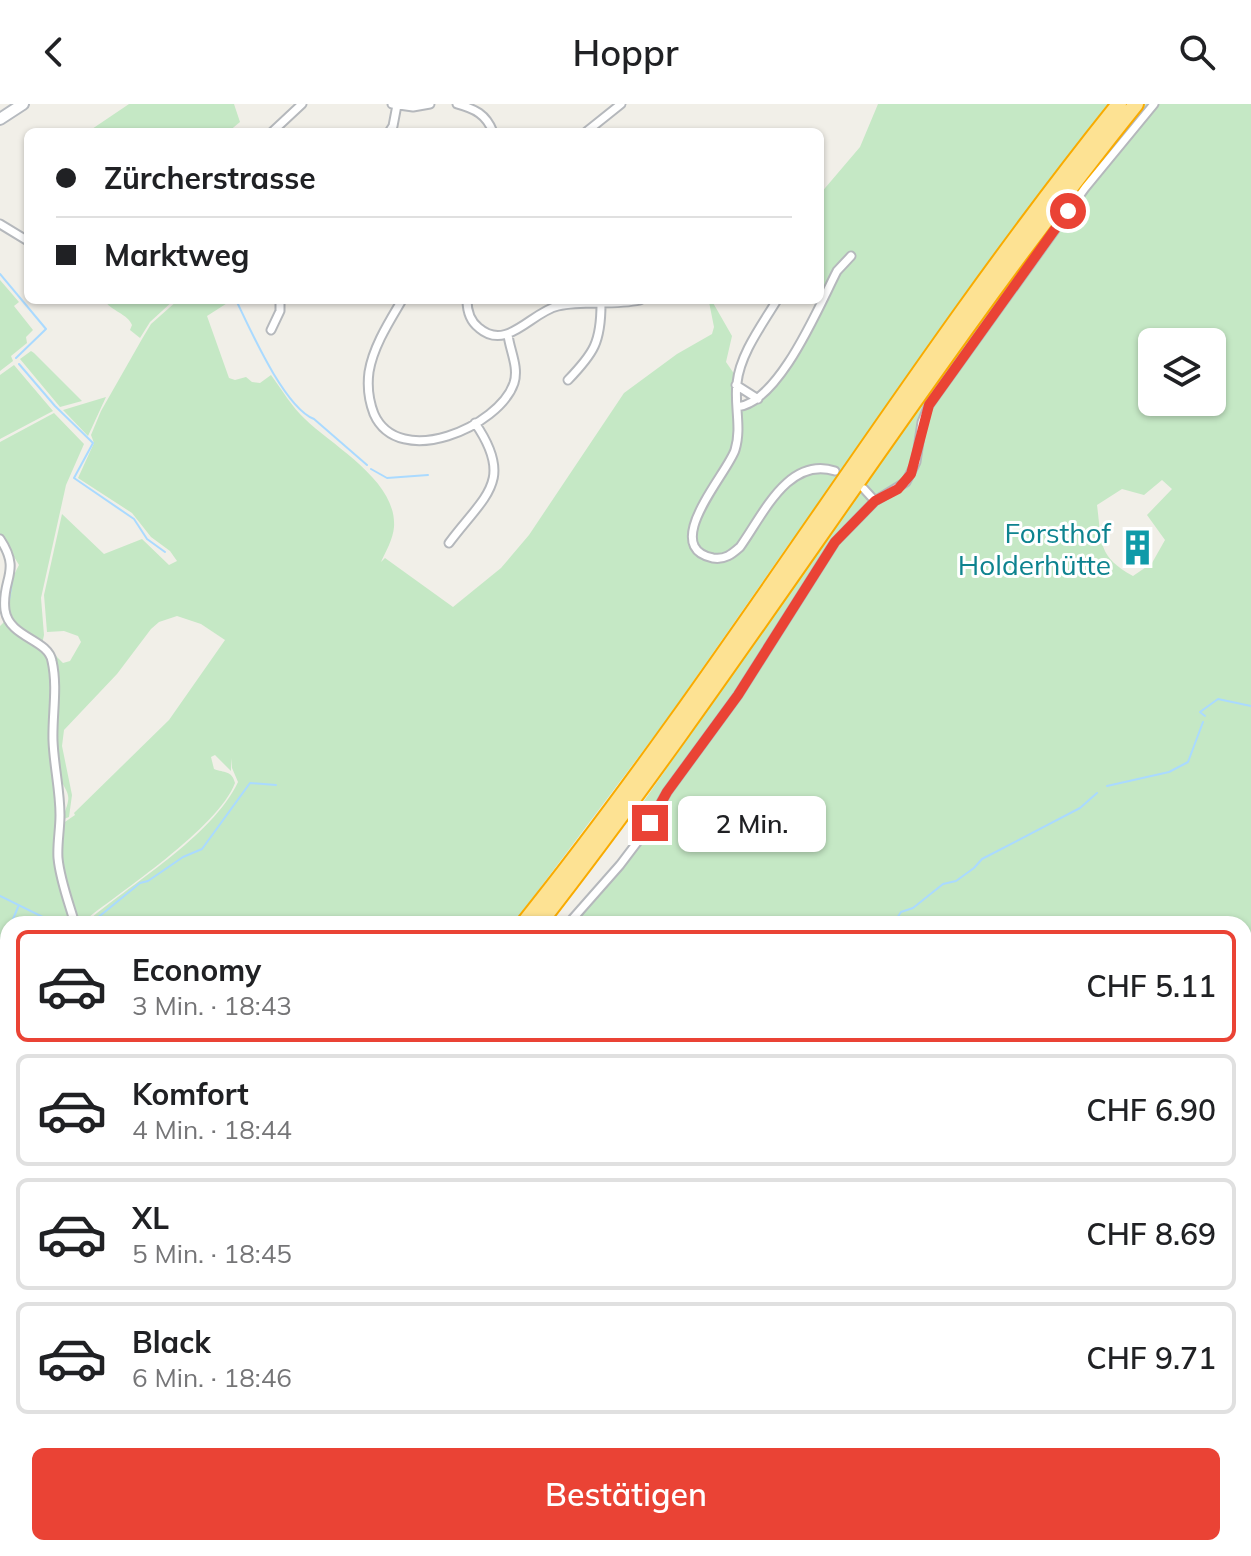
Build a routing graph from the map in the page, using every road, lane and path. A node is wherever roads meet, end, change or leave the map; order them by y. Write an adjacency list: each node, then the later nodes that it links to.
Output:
1 (23, 104): 10 (main road)
2 (302, 104): 11 (street)
3 (430, 104): 9 (street)
4 (457, 104): 13 (street)
5 (621, 104): 14 (street)
6 (1119, 104): 39 (highway)
7 (1136, 104): 40 (highway)
8 (1154, 104): 35 (street)
9 (395, 105): 12 (street)
10 (0, 119)
11 (276, 128)
12 (392, 128)
13 (491, 128)
14 (591, 128)
15 (0, 224): 16 (street)
16 (24, 239)
17 (851, 256): 18 (street)
18 (824, 295)
19 (280, 304): 26 (street)
20 (400, 304): 32 (street)
21 (468, 304): 27 (street)
22 (567, 304): 27 (street)
23 (601, 304): 28 (street)
24 (775, 304): 29 (street)
25 (819, 304): 30 (street)
26 (271, 330)
27 (508, 335): 32 (street)
28 (568, 380)
29 (736, 385): 30 (street); 31 (street)
30 (758, 399): 31 (street)
31 (737, 407): 33 (street)
32 (475, 423): 37 (street)
33 (835, 471)
34 (864, 489): 35 (street)
35 (875, 501): 41 (street)
36 (0, 539): 38 (street)
37 (449, 543)
38 (73, 916)
39 (529, 916)
40 (545, 916)
41 (575, 916)

